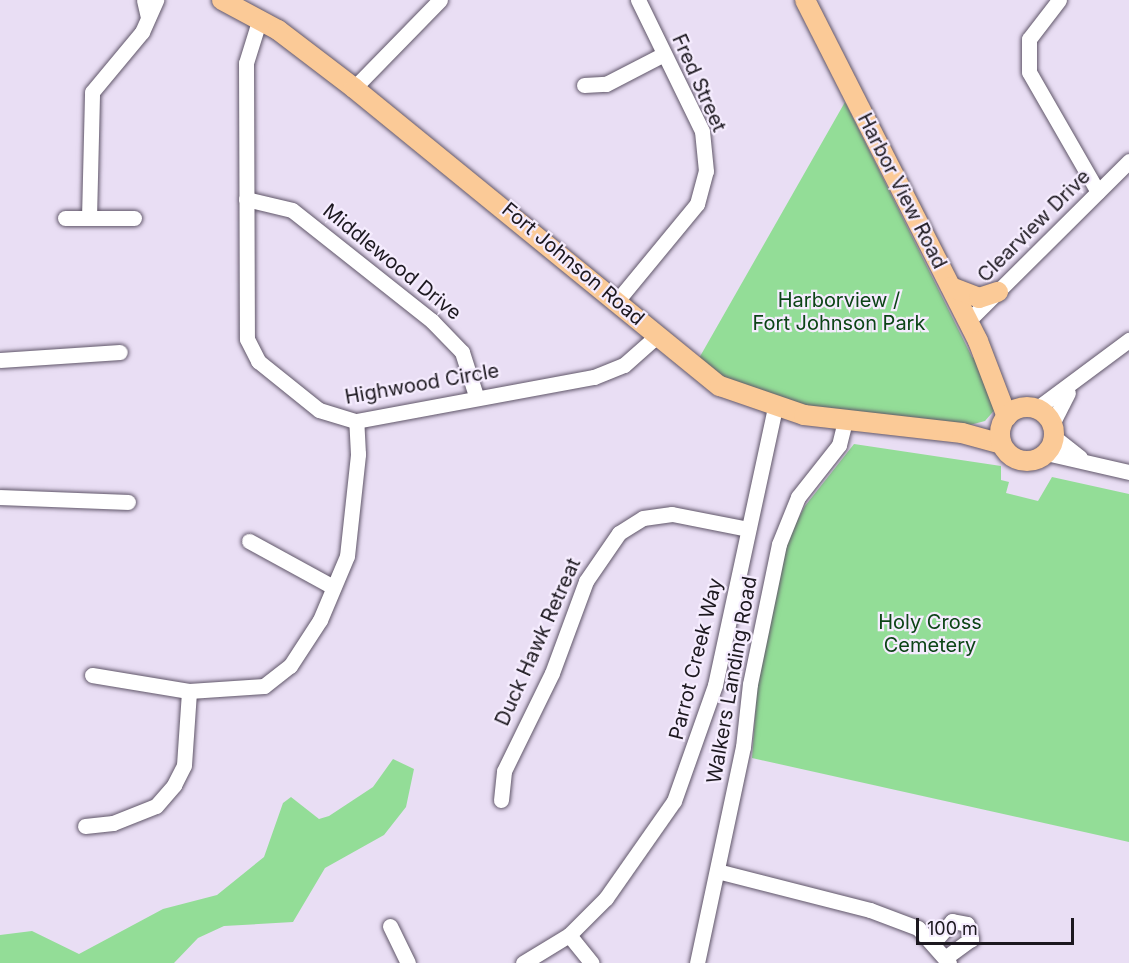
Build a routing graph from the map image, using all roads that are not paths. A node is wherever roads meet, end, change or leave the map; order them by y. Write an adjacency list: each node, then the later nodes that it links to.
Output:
1 (144, 0): 8 (street)
2 (156, 0): 8 (street)
3 (222, 0): 9 (main road, Fort Johnson Road)
4 (440, 0): 12 (street)
5 (638, 0): 10 (street, Fred Street)
6 (805, 0): 19 (main road, Harbor View Road)
7 (1059, 0): 14 (street)
8 (148, 18): 17 (street)
9 (260, 18): 12 (main road, Fort Johnson Road); 15 (street, Highwood Circle)
10 (664, 54): 11 (street); 21 (street, Fred Street)
11 (584, 85)
12 (354, 88): 21 (main road, Fort Johnson Road)
13 (1129, 161): 14 (street, Clearview Drive)
14 (1098, 192): 20 (street, Clearview Drive)
15 (246, 199): 29 (street, Middlewood Drive); 33 (street, Highwood Circle)
16 (64, 218): 17 (street)
17 (89, 218): 18 (street)
18 (134, 218)
19 (951, 287): 20 (main road); 22 (main road, Harbor View Road)
20 (998, 292): 22 (street, Clearview Drive)
21 (617, 301): 23 (main road, Fort Johnson Road)
22 (968, 321): 27 (main road, Harbor View Road)
23 (658, 335): 29 (street, Highwood Circle); 30 (main road, Fort Johnson Road)
24 (1129, 340): 28 (street)
25 (120, 352): 26 (street)
26 (0, 360)
27 (997, 382): 31 (main road, Harbor View Road); 32 (main road, Harbor View Road)
28 (1071, 387): 31 (street); 36 (street)
29 (476, 396): 33 (street, Highwood Circle)
30 (775, 408): 34 (main road, Fort Johnson Road); 41 (street, Parrot Creek Way)
31 (1032, 408): 32 (main road, Fort Johnson Road); 36 (main road, Harbor View Road)
32 (1005, 420): 35 (main road, Fort Johnson Road); 37 (main road, Harbor View Road)
33 (356, 421): 43 (street)
34 (845, 421): 35 (main road, Fort Johnson Road); 48 (street, Walkers Landing Road)
35 (962, 433): 37 (main road, Fort Johnson Road)
36 (1051, 438): 37 (main road, Fort Johnson Road); 38 (street)
37 (1002, 444)
38 (1129, 472)
39 (0, 497): 40 (street)
40 (128, 502)
41 (748, 529): 46 (street, Duck Hawk Retreat); 50 (street, Parrot Creek Way)
42 (249, 541): 43 (street)
43 (333, 587): 45 (street)
44 (92, 675): 45 (street)
45 (189, 691): 47 (street)
46 (501, 800)
47 (85, 826)
48 (717, 871): 51 (street); 56 (street, Walkers Landing Road)
49 (390, 926): 53 (street)
50 (569, 935): 54 (street, Parrot Creek Way); 55 (street)
51 (933, 943): 52 (street); 52 (street)
52 (947, 960)
53 (408, 963)
54 (523, 963)
55 (592, 963)
56 (697, 963)

